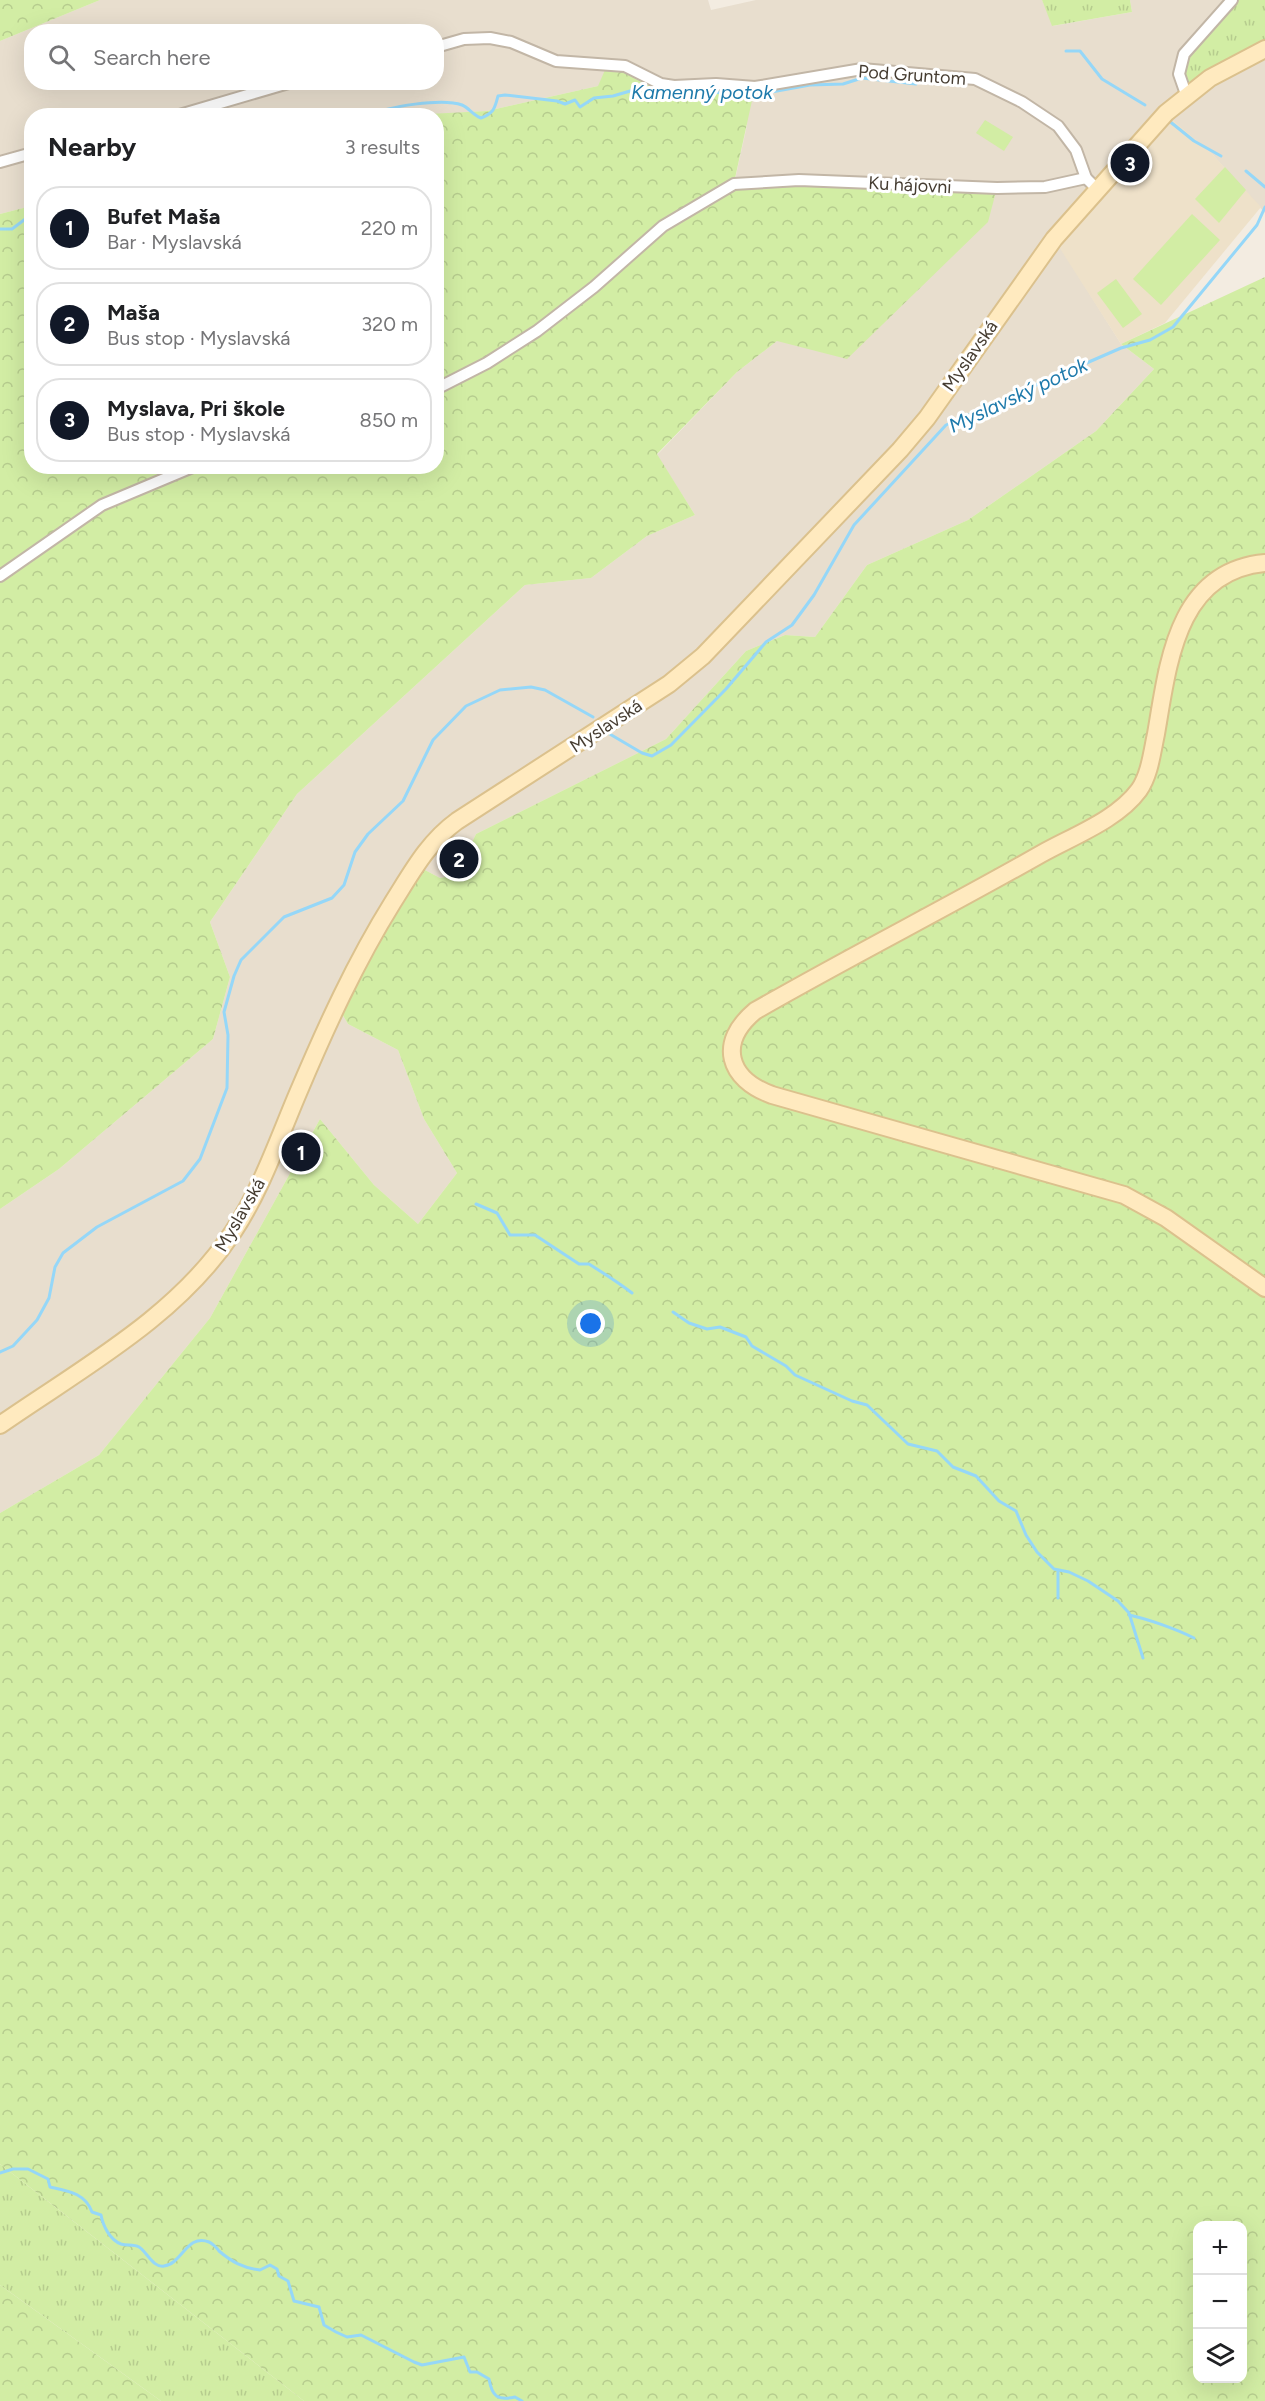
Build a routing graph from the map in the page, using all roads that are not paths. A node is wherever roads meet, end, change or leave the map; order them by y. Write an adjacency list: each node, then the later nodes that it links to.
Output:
1 (1232, 0): 5 (street)
2 (444, 45): 9 (street, Pod Gruntom)
3 (1265, 50): 5 (street, Myslavská)
4 (265, 90): 6 (street)
5 (1186, 94): 9 (street, Myslavská)
6 (203, 108)
7 (24, 155): 8 (street)
8 (0, 162)
9 (1092, 184): 10 (street, Ku hájovni); 15 (street, Myslavská)
10 (444, 385)
11 (176, 474): 13 (street)
12 (1265, 563): 14 (street)
13 (0, 576)
14 (1265, 1288)
15 (0, 1425)

